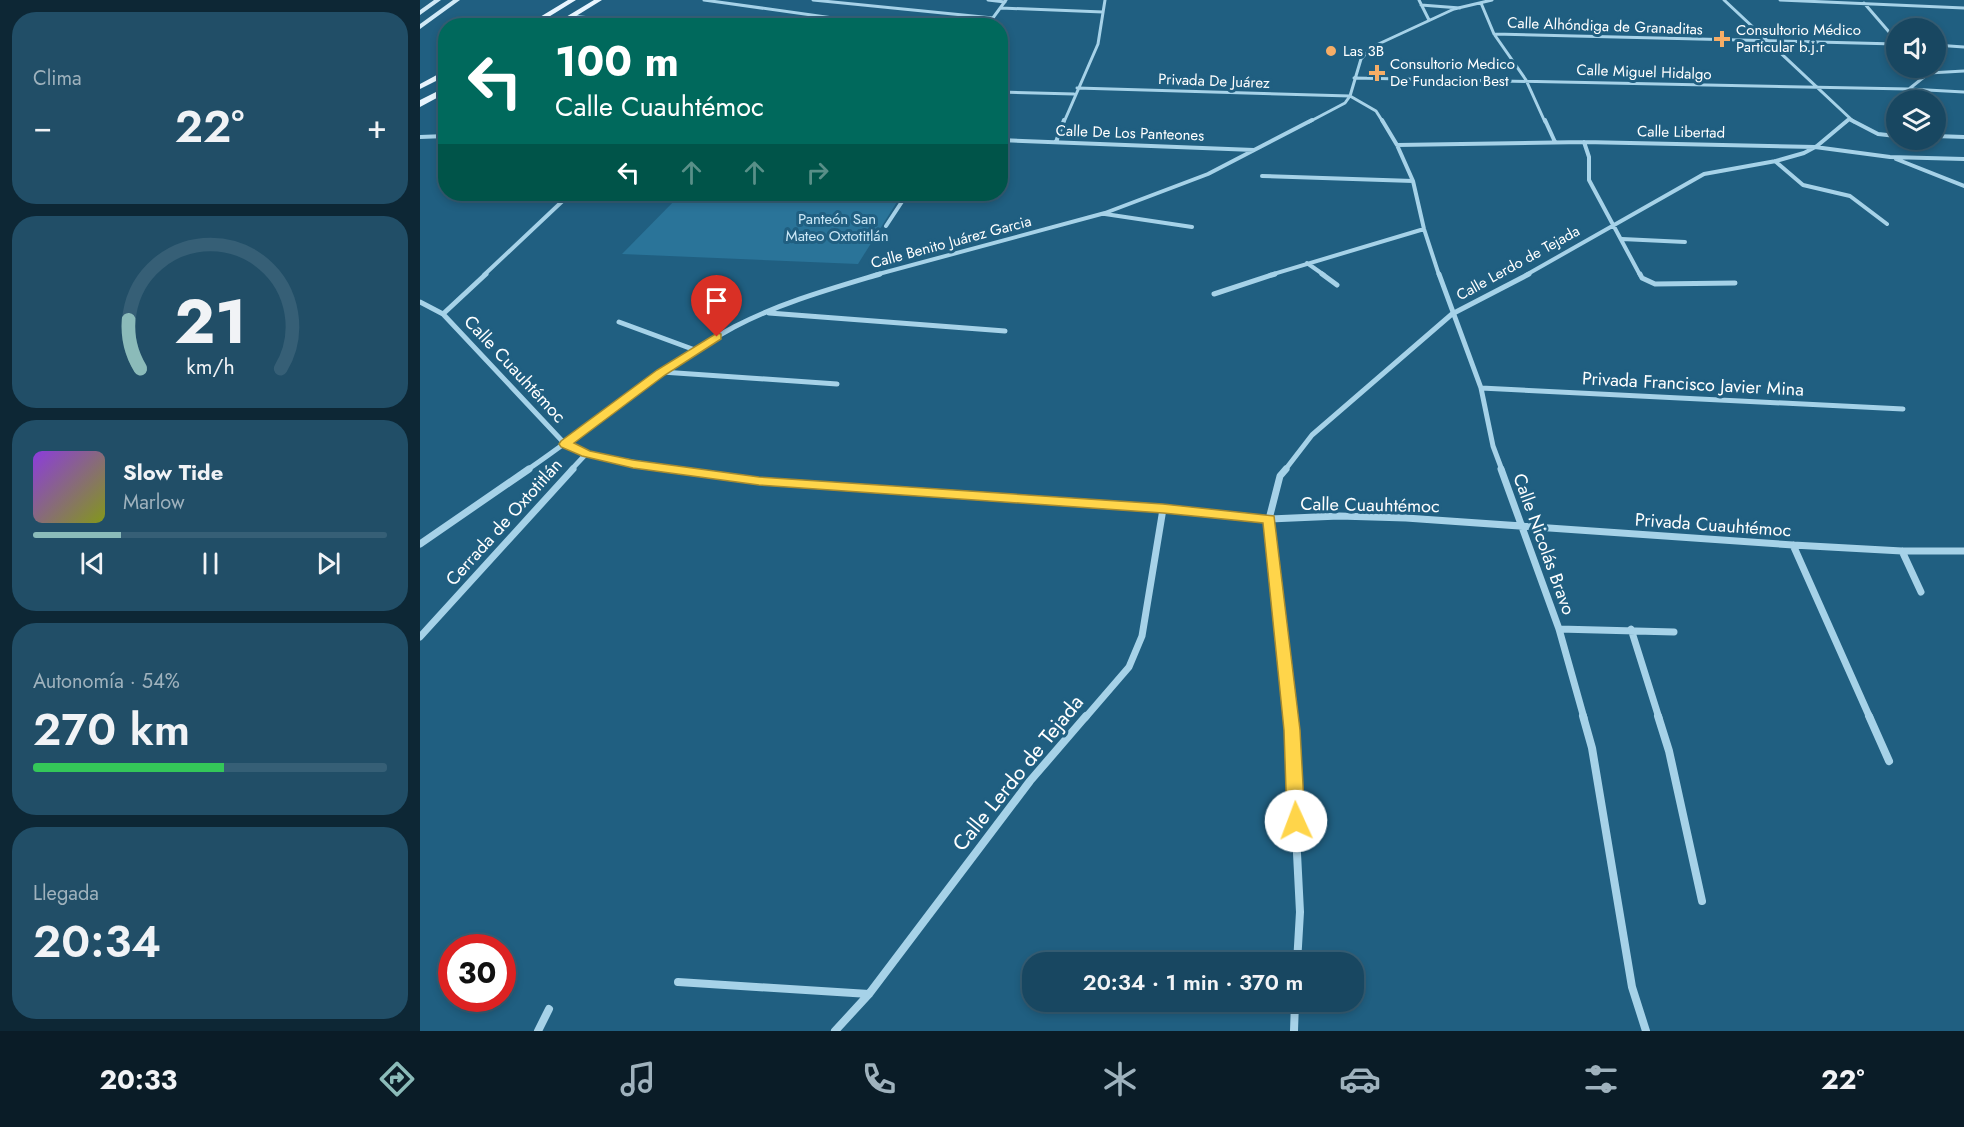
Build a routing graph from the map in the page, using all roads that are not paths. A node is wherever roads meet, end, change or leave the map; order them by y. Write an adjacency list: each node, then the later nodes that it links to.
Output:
1 (438, 0): 21 (main road)
2 (457, 0): 29 (main road)
3 (573, 0): 23 (main road)
4 (599, 0): 22 (main road)
5 (704, 0): 26 (street)
6 (813, 0): 27 (street)
7 (988, 0): 13 (street)
8 (1105, 0): 20 (street)
9 (1419, 0): 16 (street)
10 (1492, 0): 14 (street)
11 (1724, 0): 32 (street)
12 (1780, 0): 15 (street)
13 (1005, 1): 17 (street)
14 (1481, 3): 18 (street); 31 (street)
15 (1864, 3): 19 (street); 30 (street)
16 (1421, 5): 18 (street); 28 (street)
17 (1001, 8): 20 (street); 27 (street)
18 (1461, 8): 28 (street)
19 (1964, 8)
20 (1102, 12): 43 (street)
21 (420, 13)
22 (571, 16): 24 (main road); 25 (street)
23 (542, 18)
24 (568, 18)
25 (591, 18)
26 (837, 18)
27 (993, 18)
28 (1429, 20): 39 (street)
29 (420, 27)
30 (1886, 30)
31 (1494, 34): 32 (street, Calle Alhóndiga de Granaditas); 41 (street)
32 (1768, 42): 33 (street, Calle Alhóndiga de Granaditas); 44 (street)
33 (1886, 42)
34 (1946, 46): 35 (street)
35 (1964, 47)
36 (1964, 71): 37 (street)
37 (1946, 72)
38 (438, 77): 42 (main road)
39 (1354, 78): 41 (street, Calle Miguel Hidalgo); 50 (street)
40 (1923, 78): 45 (street)
41 (1526, 80): 44 (street, Calle Miguel Hidalgo); 60 (street)
42 (420, 87)
43 (1077, 88): 49 (street); 50 (street, Privada De Juárez)
44 (1817, 88): 45 (street, Calle Miguel Hidalgo); 52 (street)
45 (1909, 89): 47 (street, Calle Miguel Hidalgo)
46 (1008, 92): 49 (street)
47 (1964, 92)
48 (438, 94): 51 (main road)
49 (1074, 94): 59 (street)
50 (1350, 96): 62 (street, Calle Nicolás Bravo); 64 (street, Calle Benito Juárez Garcia)
51 (420, 104)
52 (1849, 119): 53 (street); 63 (street, Calle Lerdo de Tejada)
53 (1886, 135)
54 (438, 136): 56 (street)
55 (1946, 136): 57 (street)
56 (420, 137)
57 (1964, 137)
58 (1008, 140): 59 (street, Calle De Los Panteones)
59 (1056, 142): 64 (street, Calle De Los Panteones)
60 (1555, 142): 61 (street, Calle Libertad); 62 (street, Calle Libertad)
61 (1584, 142): 63 (street, Calle Libertad); 74 (street)
62 (1397, 145): 69 (street, Calle Nicolás Bravo)
63 (1815, 147): 65 (street, Calle Libertad); 67 (street, Calle Lerdo de Tejada)
64 (1258, 150): 73 (street, Calle Benito Juárez Garcia)
65 (1890, 157): 66 (street, Calle Libertad); 70 (street)
66 (1964, 159)
67 (1774, 161): 74 (street, Calle Lerdo de Tejada); 75 (street)
68 (1262, 176): 69 (street)
69 (1413, 181): 78 (street, Calle Nicolás Bravo)
70 (1963, 186)
71 (563, 201): 87 (street)
72 (902, 201): 76 (street)
73 (1105, 213): 77 (street); 86 (street, Calle Benito Juárez Garcia)
74 (1613, 224): 79 (street); 88 (street, Calle Lerdo de Tejada)
75 (1887, 224)
76 (886, 226)
77 (1192, 227)
78 (1424, 230): 81 (street); 88 (street, Calle Nicolás Bravo)
79 (1622, 239): 80 (street); 82 (street)
80 (1685, 242)
81 (1306, 263): 83 (street); 84 (street)
82 (1735, 283)
83 (1337, 285)
84 (1214, 294)
85 (420, 302): 87 (street, Calle Cuauhtémoc)
86 (766, 312): 90 (street); 91 (street, Calle Benito Juárez Garcia)
87 (443, 314): 96 (street, Calle Cuauhtémoc)
88 (1452, 314): 94 (street, Calle Nicolás Bravo); 99 (street, Calle Lerdo de Tejada)
89 (619, 322): 91 (street)
90 (1005, 331)
91 (695, 350): 92 (street, Calle Benito Juárez Garcia)
92 (661, 372): 93 (street); 96 (street, Calle Benito Juárez Garcia)
93 (837, 384)
94 (1481, 388): 95 (street, Privada Francisco Javier Mina); 100 (street, Calle Nicolás Bravo)
95 (1903, 409)
96 (565, 444): 97 (street, Calle Cuauhtémoc); 101 (street, Calle Benito Juárez Garcia)
97 (586, 454): 98 (street, Calle Cuauhtémoc); 109 (street, Cerrada de Oxtotitlán)
98 (1163, 509): 99 (street, Calle Cuauhtémoc); 114 (street, Calle Lerdo de Tejada)
99 (1269, 519): 100 (street, Calle Cuauhtémoc); 112 (street)
100 (1521, 528): 102 (street, Privada Cuauhtémoc); 106 (street, Calle Nicolás Bravo)
101 (420, 544)
102 (1793, 545): 103 (street, Privada Cuauhtémoc); 110 (street)
103 (1902, 551): 104 (street, Privada Cuauhtémoc); 105 (street)
104 (1964, 551)
105 (1921, 592)
106 (1559, 628): 107 (street); 120 (street, Calle Nicolás Bravo)
107 (1631, 629): 108 (street); 111 (street)
108 (1674, 632)
109 (420, 637)
110 (1889, 761)
111 (1702, 901)
112 (1297, 952)
113 (678, 982): 114 (street)
114 (869, 994): 118 (street, Calle Lerdo de Tejada)
115 (549, 1009): 117 (street)
116 (1295, 1012): 119 (street)
117 (538, 1031)
118 (835, 1031)
119 (1294, 1031)
120 (1646, 1031)

